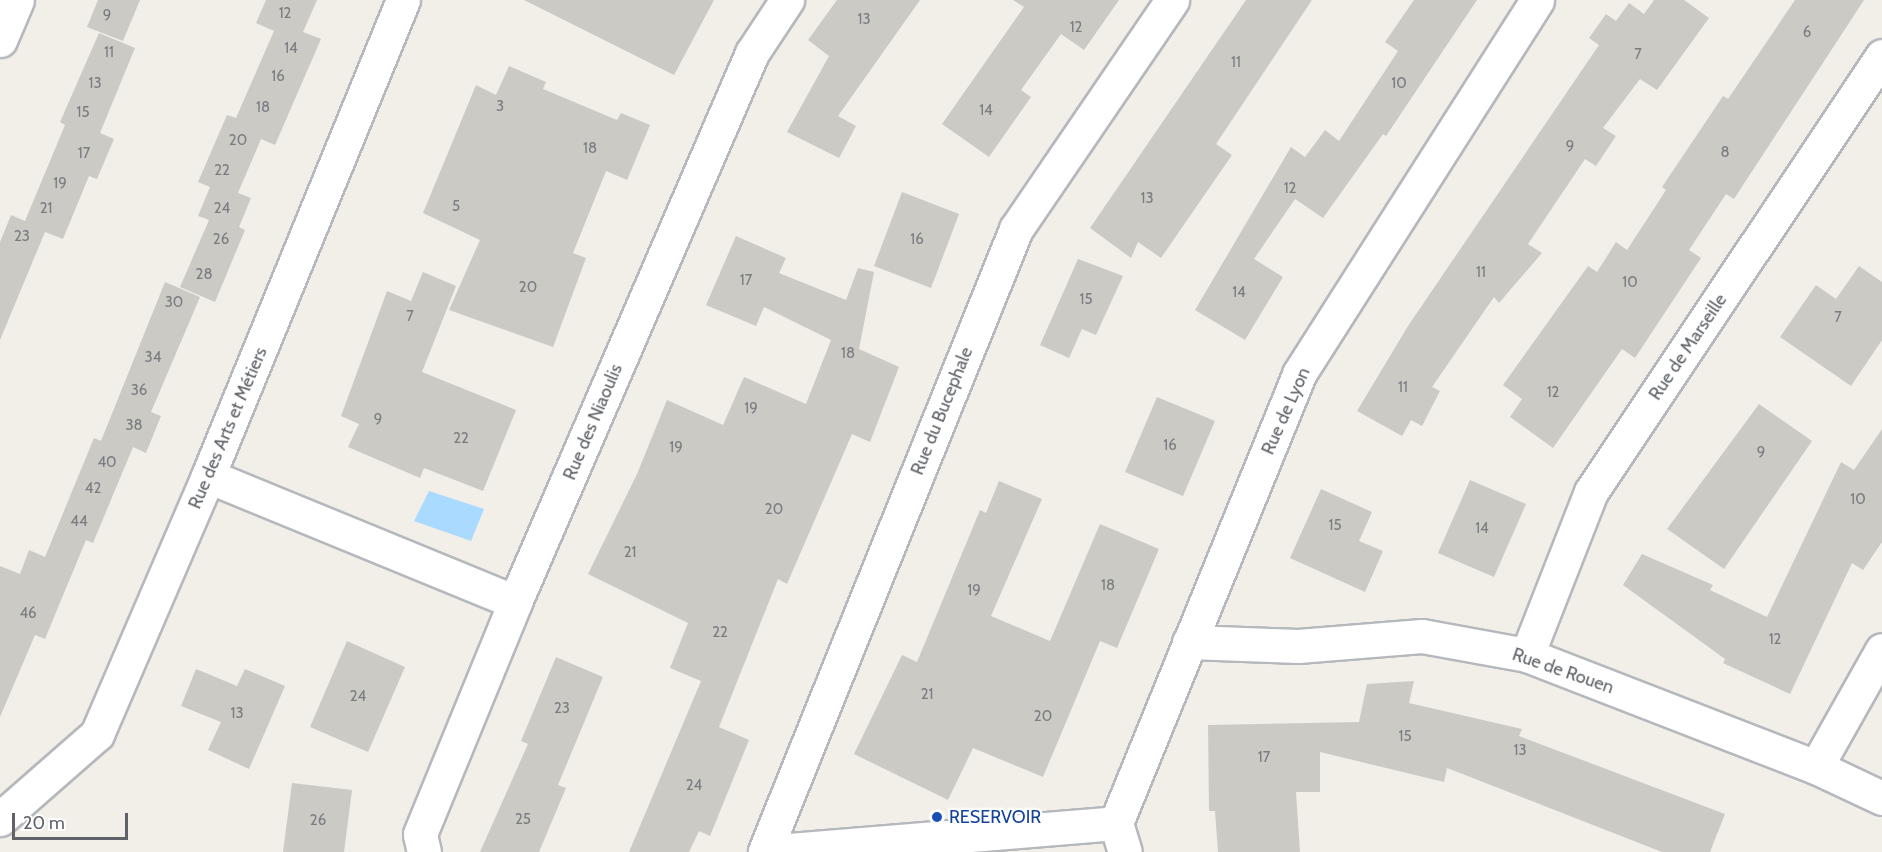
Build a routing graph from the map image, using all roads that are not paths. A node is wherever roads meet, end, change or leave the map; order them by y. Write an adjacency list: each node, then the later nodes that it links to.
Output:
1 (16, 0): 6 (street)
2 (404, 0): 8 (street, Rue des Arts et Métiers)
3 (787, 0): 9 (street, Rue des Niaoulis)
4 (1172, 0): 17 (street, Rue du Bucephale)
5 (1538, 0): 10 (street, Rue de Lyon)
6 (0, 40)
7 (1882, 56): 12 (street, Rue de Marseille)
8 (208, 476): 9 (street); 15 (street, Rue des Arts et Métiers)
9 (515, 602): 18 (street, Rue des Niaoulis)
10 (1189, 642): 12 (street, Rue de Rouen); 16 (street, Rue de Lyon)
11 (1882, 650): 13 (street)
12 (1527, 655): 13 (street, Rue de Rouen)
13 (1816, 767): 14 (street, Rue de Rouen)
14 (1882, 798)
15 (0, 819)
16 (1120, 837): 17 (street)
17 (765, 851)
18 (424, 852)

